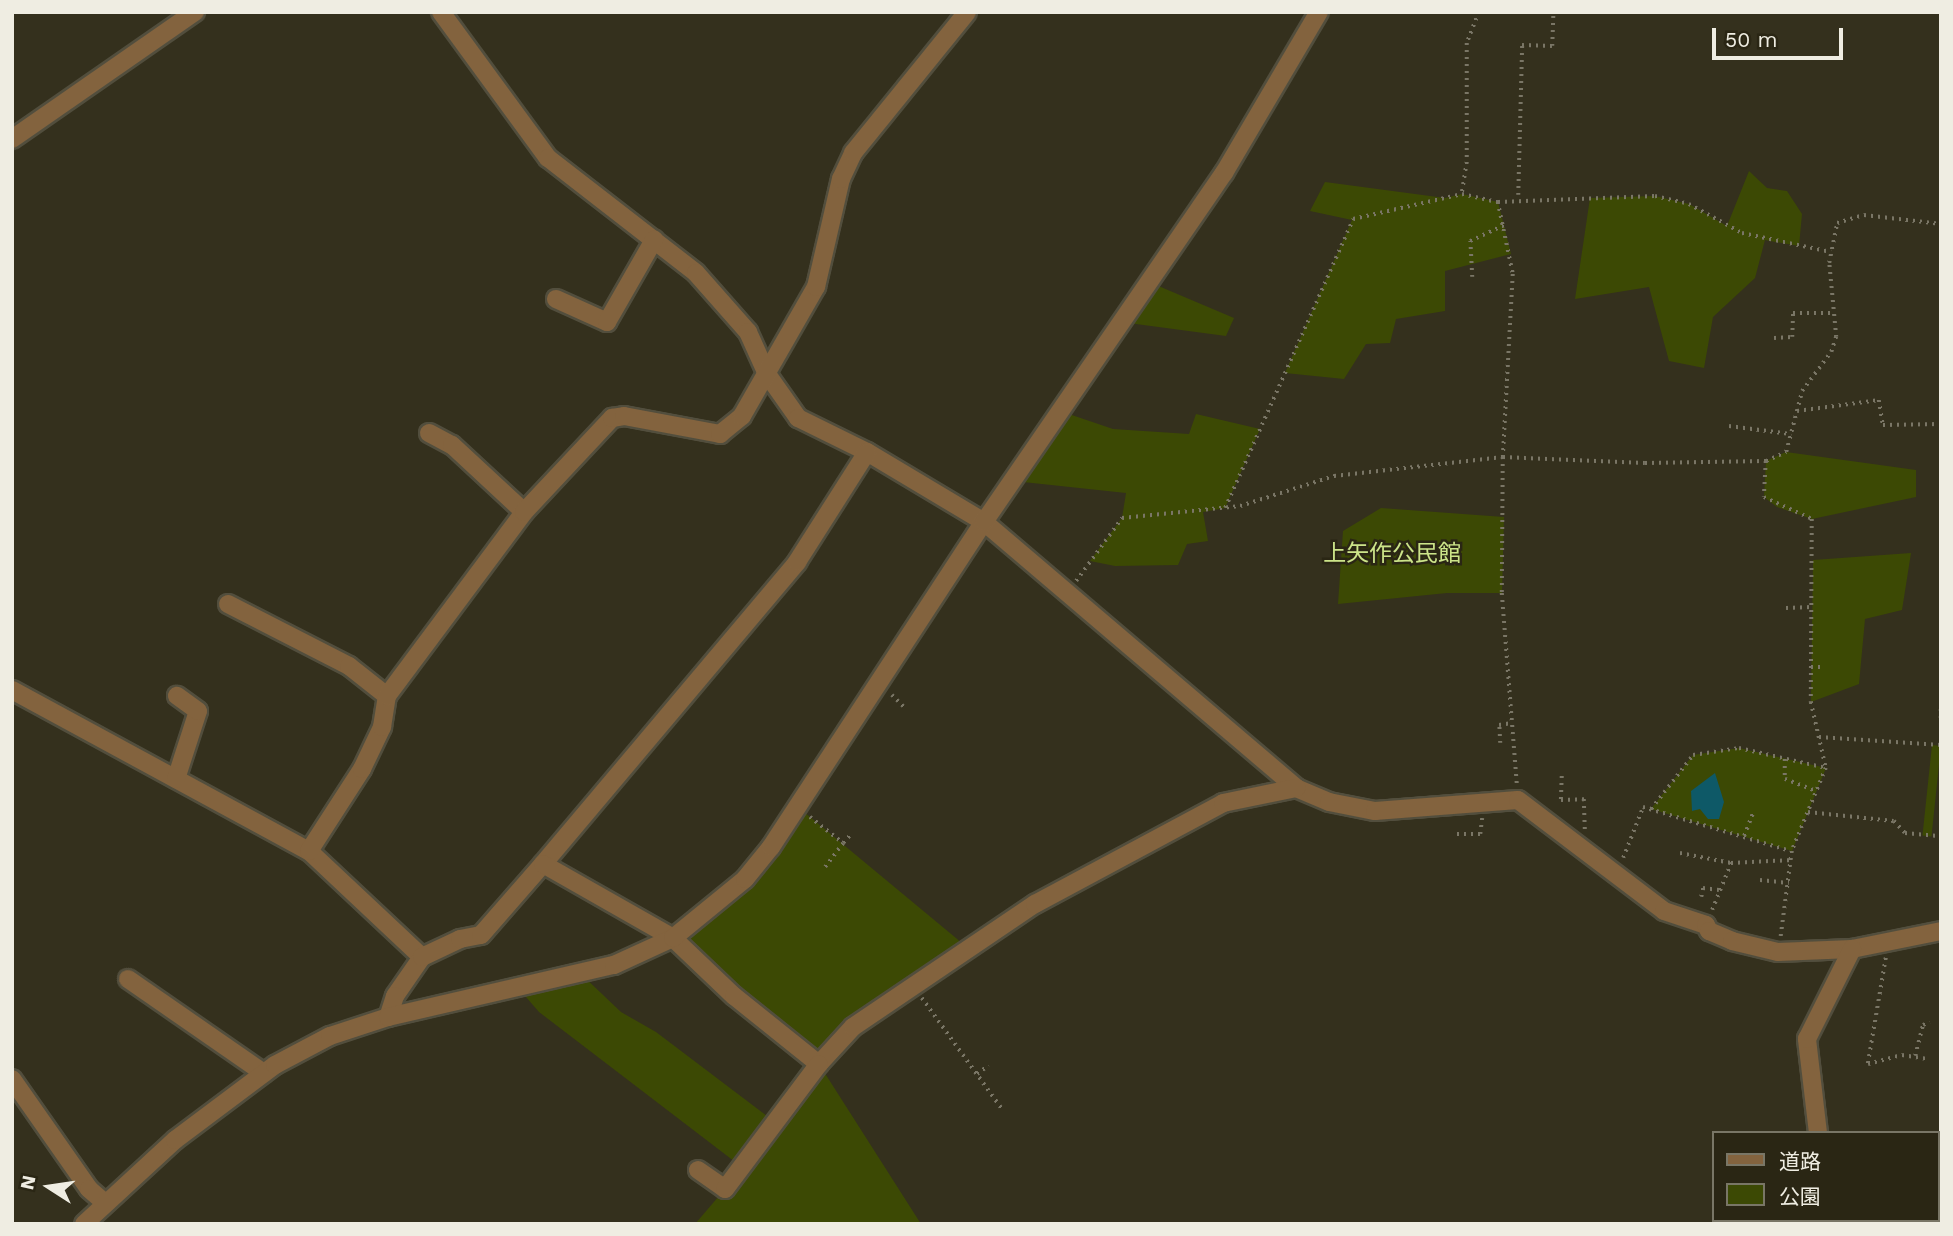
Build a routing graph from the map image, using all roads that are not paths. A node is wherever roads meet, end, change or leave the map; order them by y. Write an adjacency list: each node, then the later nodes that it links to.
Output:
1 (195, 12): 5 (street)
2 (441, 12): 6 (street)
3 (967, 12): 8 (street)
4 (1319, 12): 12 (street)
5 (12, 139)
6 (654, 240): 7 (street); 8 (street)
7 (556, 299)
8 (767, 374): 10 (street); 11 (street)
9 (429, 433): 11 (street)
10 (867, 452): 12 (street); 20 (street)
11 (524, 512): 16 (street)
12 (984, 522): 18 (street); 22 (street)
13 (228, 604): 16 (street)
14 (12, 690): 17 (street)
15 (177, 696): 17 (street)
16 (387, 696): 19 (street)
17 (176, 779): 19 (street)
18 (1296, 788): 23 (street); 27 (street)
19 (309, 852): 24 (street)
20 (543, 864): 22 (street); 24 (street)
21 (1941, 932): 23 (street)
22 (674, 938): 26 (street); 27 (street)
23 (1852, 950): 30 (street)
24 (422, 957): 26 (street)
25 (128, 979): 28 (street)
26 (388, 1017): 28 (street)
27 (819, 1064): 31 (street)
28 (264, 1073): 32 (street)
29 (12, 1079): 32 (street)
30 (1818, 1131)
31 (698, 1170)
32 (105, 1203): 33 (street)
33 (84, 1224)

